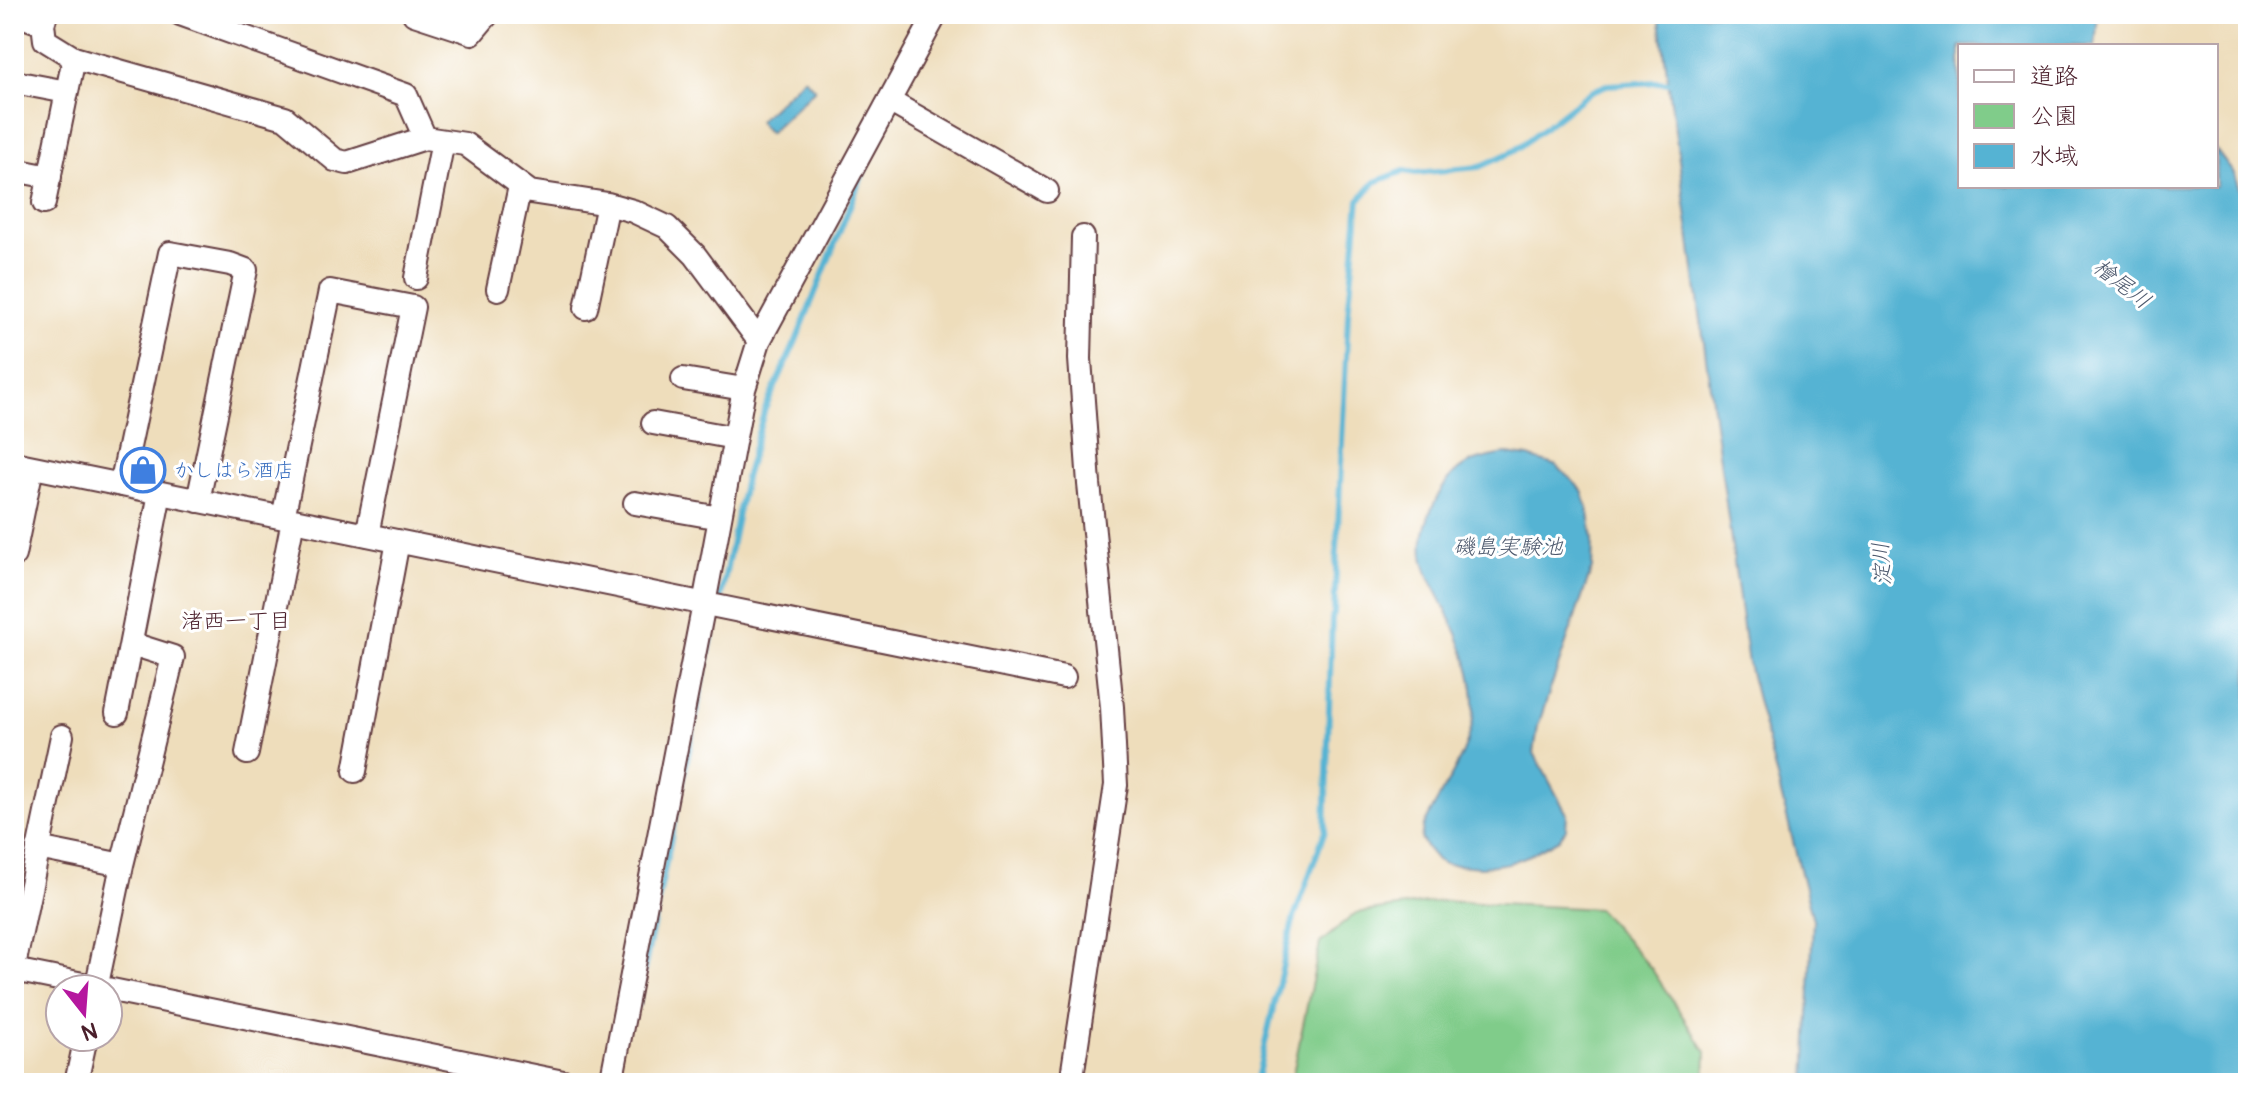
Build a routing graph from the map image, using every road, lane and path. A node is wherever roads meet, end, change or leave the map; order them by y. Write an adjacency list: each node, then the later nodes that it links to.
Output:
1 (16, 14): 6 (street)
2 (180, 14): 11 (street)
3 (414, 14): 4 (street)
4 (488, 14)
5 (936, 14): 10 (street)
6 (44, 19): 7 (street)
7 (74, 58): 9 (street); 11 (street)
8 (14, 82): 9 (street)
9 (67, 92): 13 (street)
10 (889, 101): 15 (street); 22 (street)
11 (434, 139): 14 (street); 19 (street)
12 (14, 170): 13 (street)
13 (50, 177): 16 (street)
14 (520, 186): 17 (street); 20 (street)
15 (1047, 191)
16 (44, 203)
17 (608, 204): 21 (street); 22 (street)
18 (1083, 237): 54 (street)
19 (416, 278)
20 (498, 289)
21 (586, 308)
22 (759, 341): 24 (street)
23 (683, 379): 24 (street)
24 (744, 389): 26 (street)
25 (653, 423): 26 (street)
26 (735, 438): 32 (street)
27 (23, 465): 28 (street); 36 (street)
28 (121, 485): 29 (street); 30 (street)
29 (160, 493): 30 (street); 38 (street)
30 (198, 501): 33 (street)
31 (635, 503): 32 (street)
32 (720, 518): 37 (street)
33 (288, 519): 34 (street); 34 (street); 42 (street)
34 (367, 535): 35 (street)
35 (398, 541): 37 (street); 43 (street)
36 (14, 555)
37 (704, 604): 39 (street); 53 (street)
38 (132, 644): 40 (street); 45 (street)
39 (1064, 677)
40 (117, 713)
41 (62, 736): 44 (street)
42 (247, 753)
43 (355, 771)
44 (29, 857): 45 (street); 46 (street)
45 (122, 865): 47 (street)
46 (14, 968): 48 (street)
47 (99, 973)
48 (44, 975)
49 (124, 994): 52 (street)
50 (83, 1053): 51 (street)
51 (76, 1083)
52 (568, 1083)
53 (611, 1083)
54 (1071, 1083)

